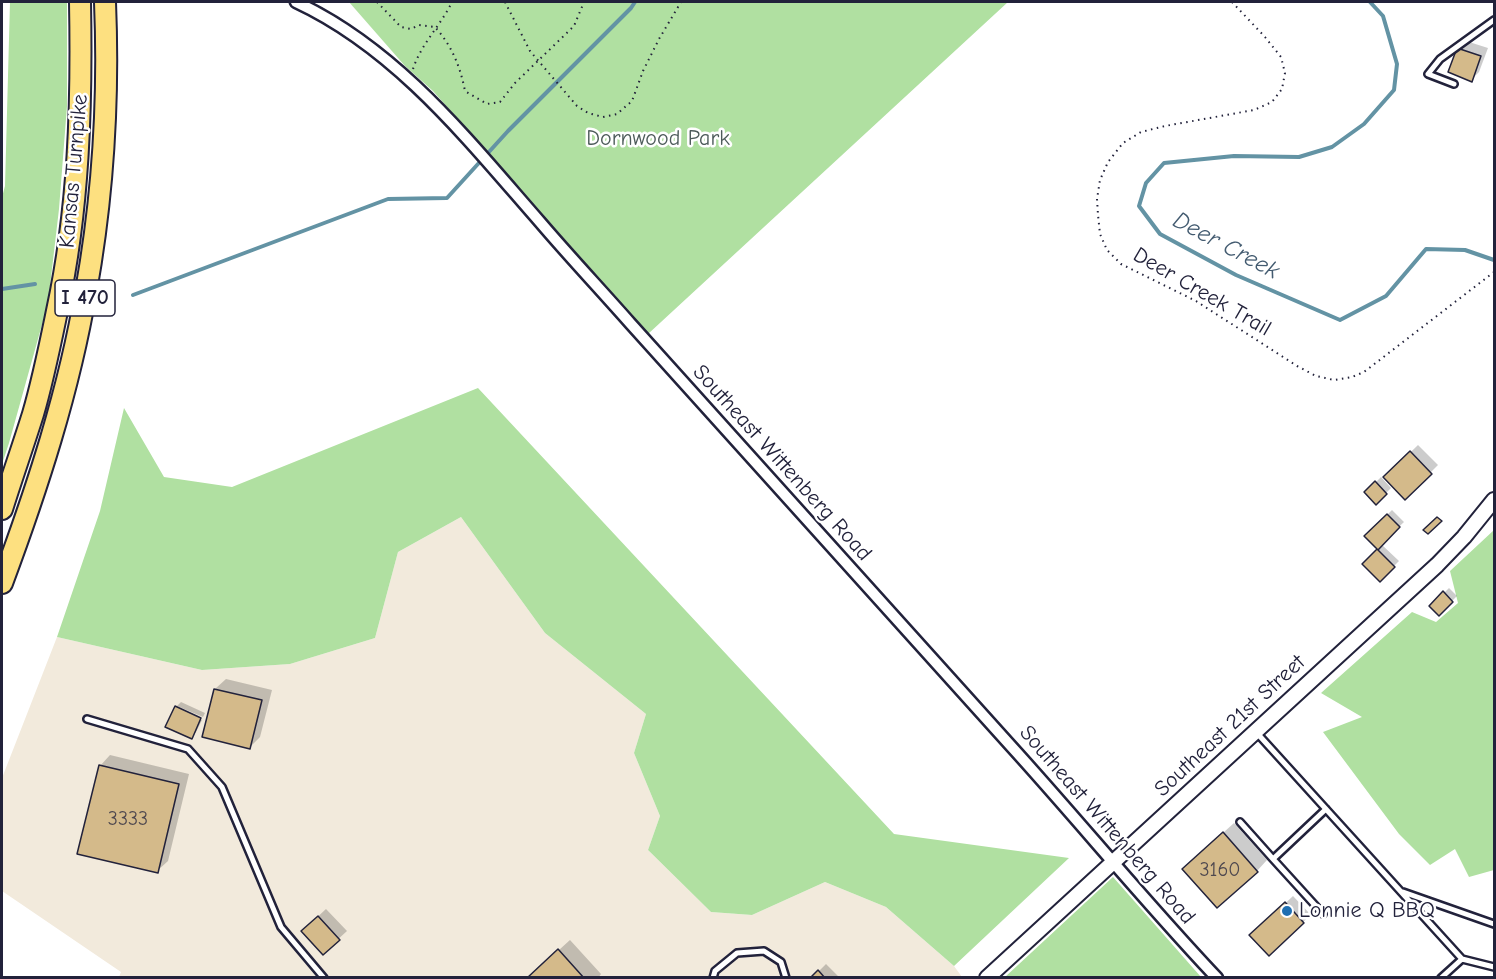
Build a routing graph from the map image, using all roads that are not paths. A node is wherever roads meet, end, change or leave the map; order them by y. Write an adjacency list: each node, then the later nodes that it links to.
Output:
1 (80, 2): 7 (highway, Kansas Turnpike / I 470)
2 (105, 2): 8 (highway, Kansas Turnpike / I 470)
3 (296, 2): 14 (street, Southeast Wittenberg Road)
4 (1494, 20): 5 (lane)
5 (1454, 84)
6 (1494, 500): 10 (street, Southeast 21st Street)
7 (2, 509)
8 (2, 583)
9 (87, 719): 20 (lane)
10 (1254, 731): 11 (lane); 14 (street, Southeast 21st Street)
11 (1326, 809): 13 (lane); 15 (lane)
12 (1240, 822): 13 (lane)
13 (1273, 859): 16 (lane)
14 (1114, 862): 23 (street, Southeast 21st Street); 24 (street, Southeast Wittenberg Road)
15 (1401, 892): 17 (lane); 18 (lane)
16 (1323, 914)
17 (1494, 924)
18 (1462, 959): 19 (lane); 25 (lane)
19 (1494, 967)
20 (324, 978)
21 (713, 978): 22 (lane)
22 (786, 978)
23 (987, 978)
24 (1217, 978)
25 (1440, 978)

